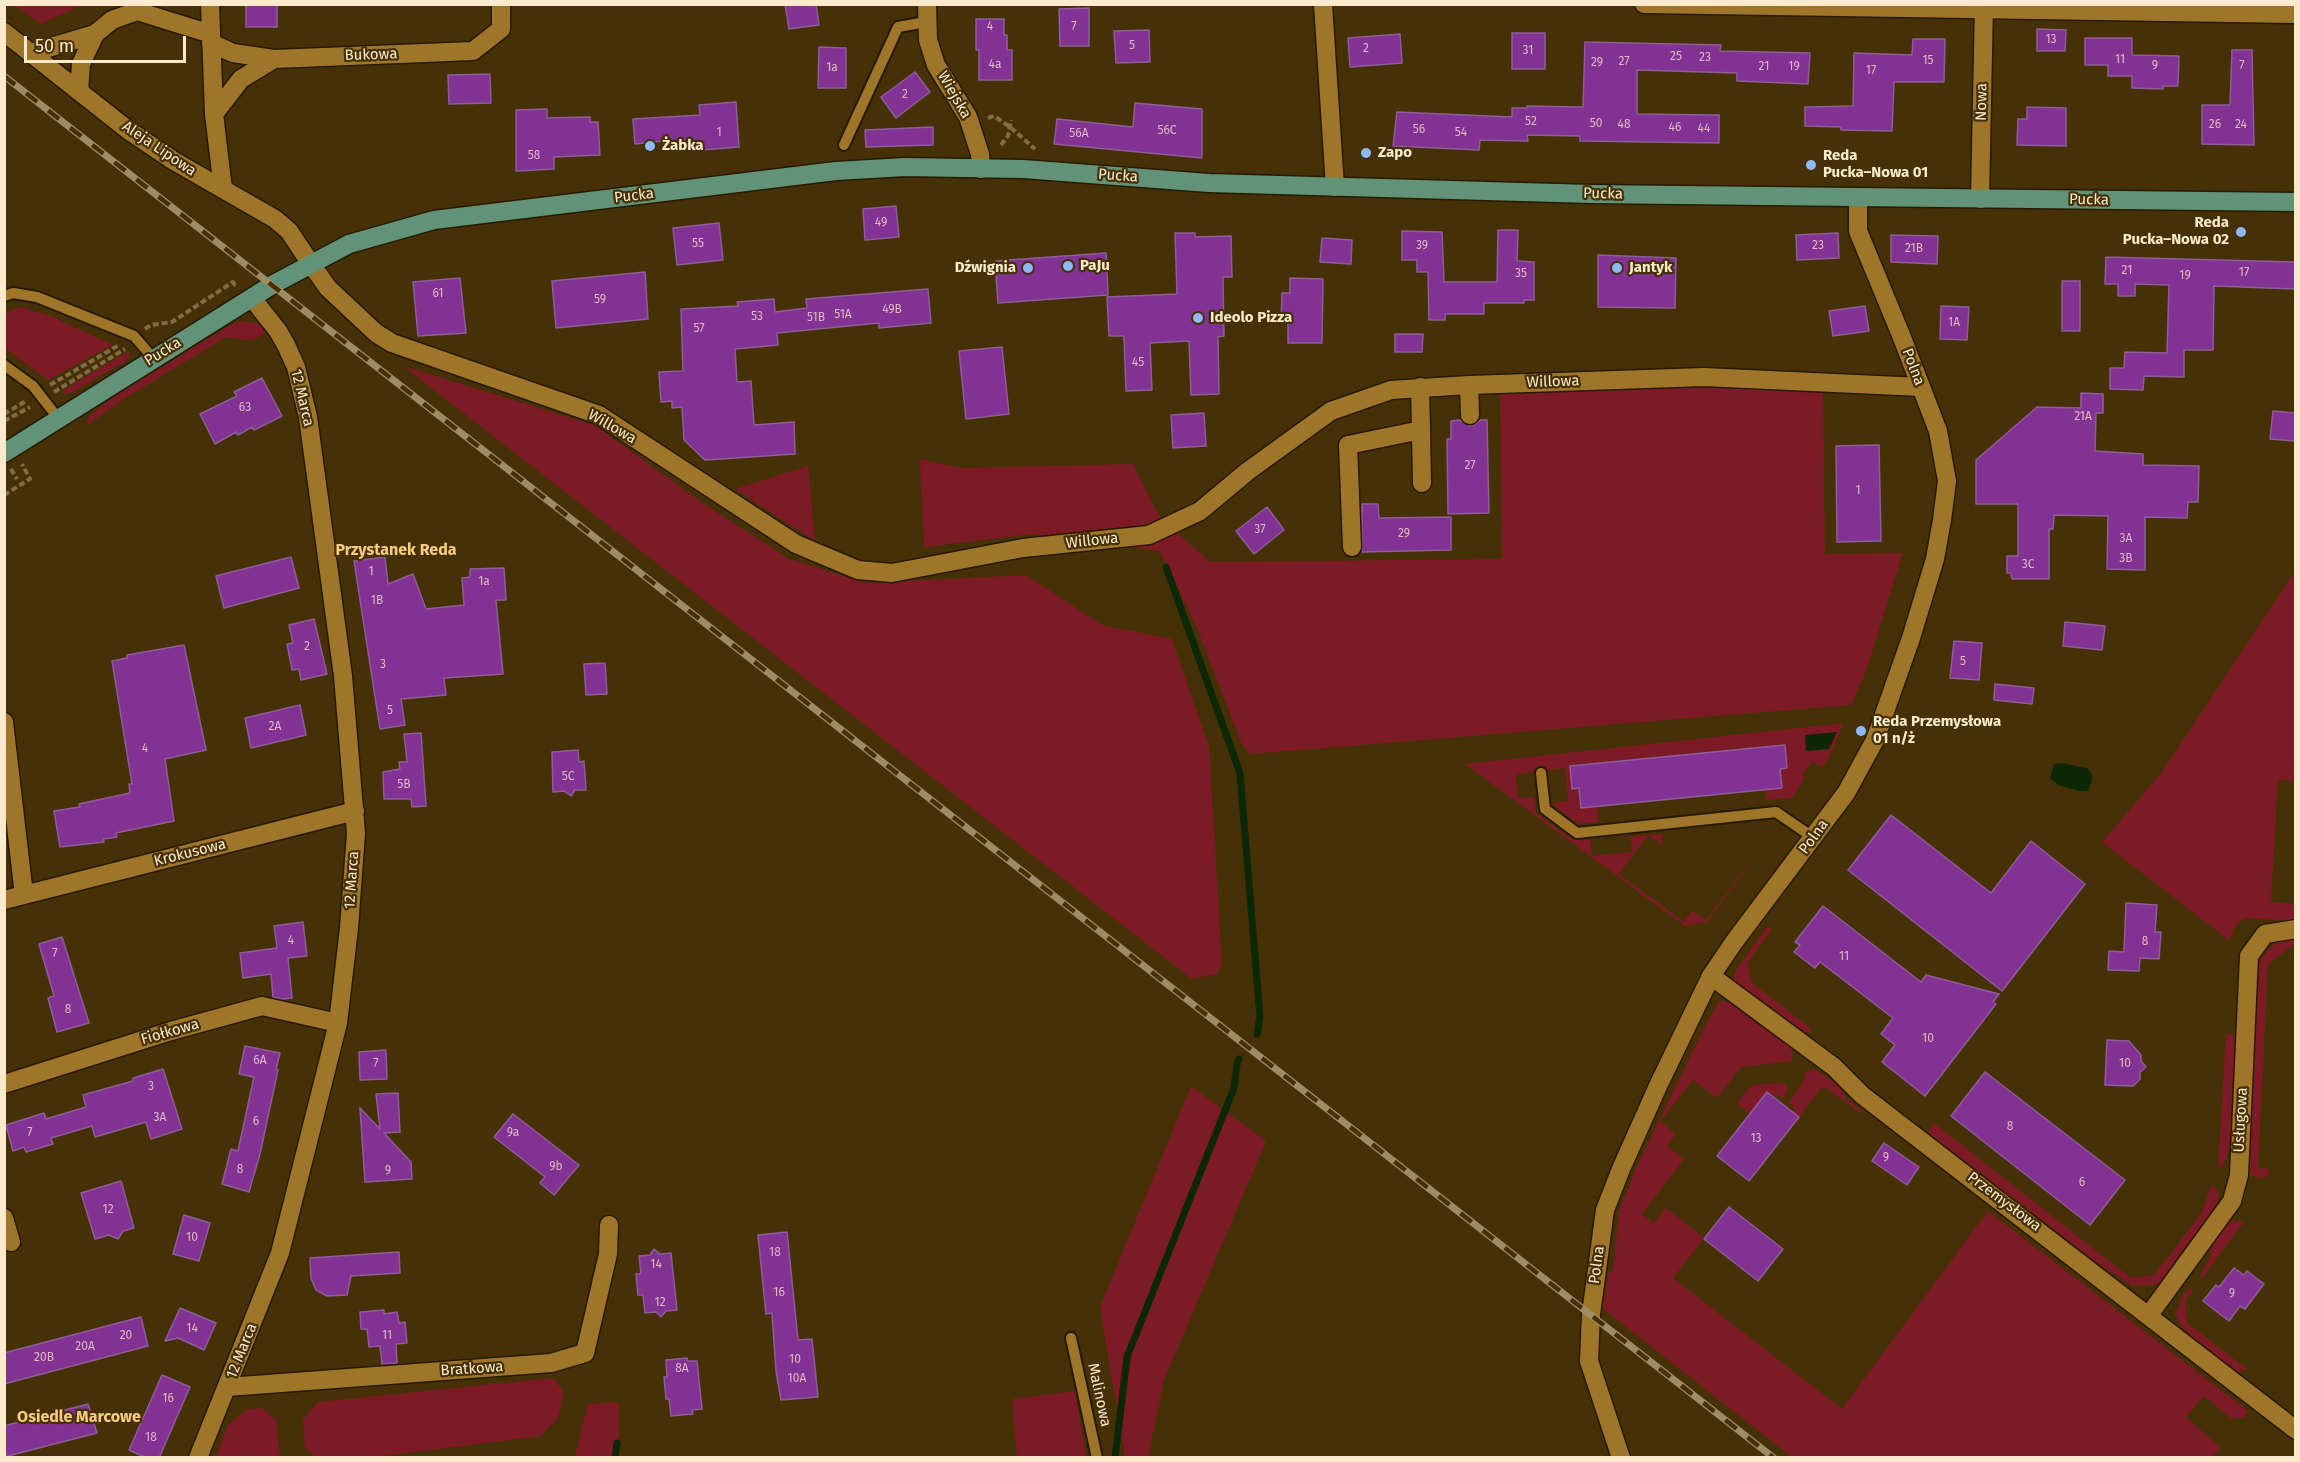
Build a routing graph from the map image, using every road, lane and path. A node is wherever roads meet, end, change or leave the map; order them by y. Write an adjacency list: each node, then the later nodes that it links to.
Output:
1 (210, 4): 10 (street)
2 (501, 4): 12 (street, Bukowa)
3 (1323, 4): 22 (street)
4 (1644, 4): 5 (street)
5 (1984, 7): 7 (street); 25 (street, Nowa)
6 (926, 13): 19 (lane, Wiejska); 21 (street, Wiejska)
7 (2295, 14)
8 (4, 32): 11 (street, Aleja Lipowa)
9 (95, 34): 10 (street, Bukowa); 11 (street); 13 (street)
10 (211, 39): 12 (street, Bukowa); 14 (street)
11 (31, 53): 13 (street, Aleja Lipowa)
12 (274, 59): 14 (street)
13 (79, 91): 23 (street, Aleja Lipowa)
14 (214, 114): 23 (street)
15 (984, 119): 17 (path)
16 (1011, 120): 17 (path)
17 (1010, 127): 18 (path); 20 (path)
18 (1000, 145)
19 (844, 146)
20 (1037, 151)
21 (981, 169): 22 (main road, Pucka); 27 (main road, Pucka)
22 (1335, 187): 24 (main road, Pucka)
23 (223, 189): 27 (street, Aleja Lipowa)
24 (1858, 197): 25 (main road, Pucka); 34 (street, Polna)
25 (1980, 199): 26 (main road, Pucka)
26 (2295, 202)
27 (311, 264): 29 (main road, Pucka); 33 (street, Willowa)
28 (4, 296): 30 (lane)
29 (252, 298): 30 (main road, Pucka); 43 (street, 12 Marca)
30 (153, 358): 36 (main road, Pucka)
31 (4, 365): 36 (lane)
32 (1469, 385): 33 (street, Willowa); 34 (street, Willowa); 35 (street)
33 (1420, 387): 37 (street)
34 (1921, 387): 44 (street, Polna)
35 (1470, 416)
36 (58, 418): 38 (main road, Pucka)
37 (1421, 430): 39 (street); 40 (street)
38 (4, 453)
39 (1422, 483)
40 (1352, 547)
41 (4, 722): 45 (street)
42 (1541, 773): 44 (lane)
43 (355, 811): 45 (street, Krokusowa); 49 (street, 12 Marca)
44 (1814, 838): 48 (street, Polna)
45 (24, 895): 46 (street, Krokusowa)
46 (4, 900)
47 (2295, 929): 54 (street, Usługowa)
48 (1711, 976): 54 (street, Przemysłowa); 60 (street, Polna)
49 (338, 1023): 50 (street, Fiołkowa); 56 (street, 12 Marca)
50 (4, 1084)
51 (4, 1218): 53 (street)
52 (609, 1224): 56 (street, Bratkowa)
53 (11, 1242)
54 (2149, 1315): 57 (street, Przemysłowa)
55 (1071, 1338): 59 (lane, Malinowa)
56 (227, 1387): 58 (street, 12 Marca)
57 (2295, 1430)
58 (198, 1458)
59 (1097, 1458)
60 (1621, 1458)

